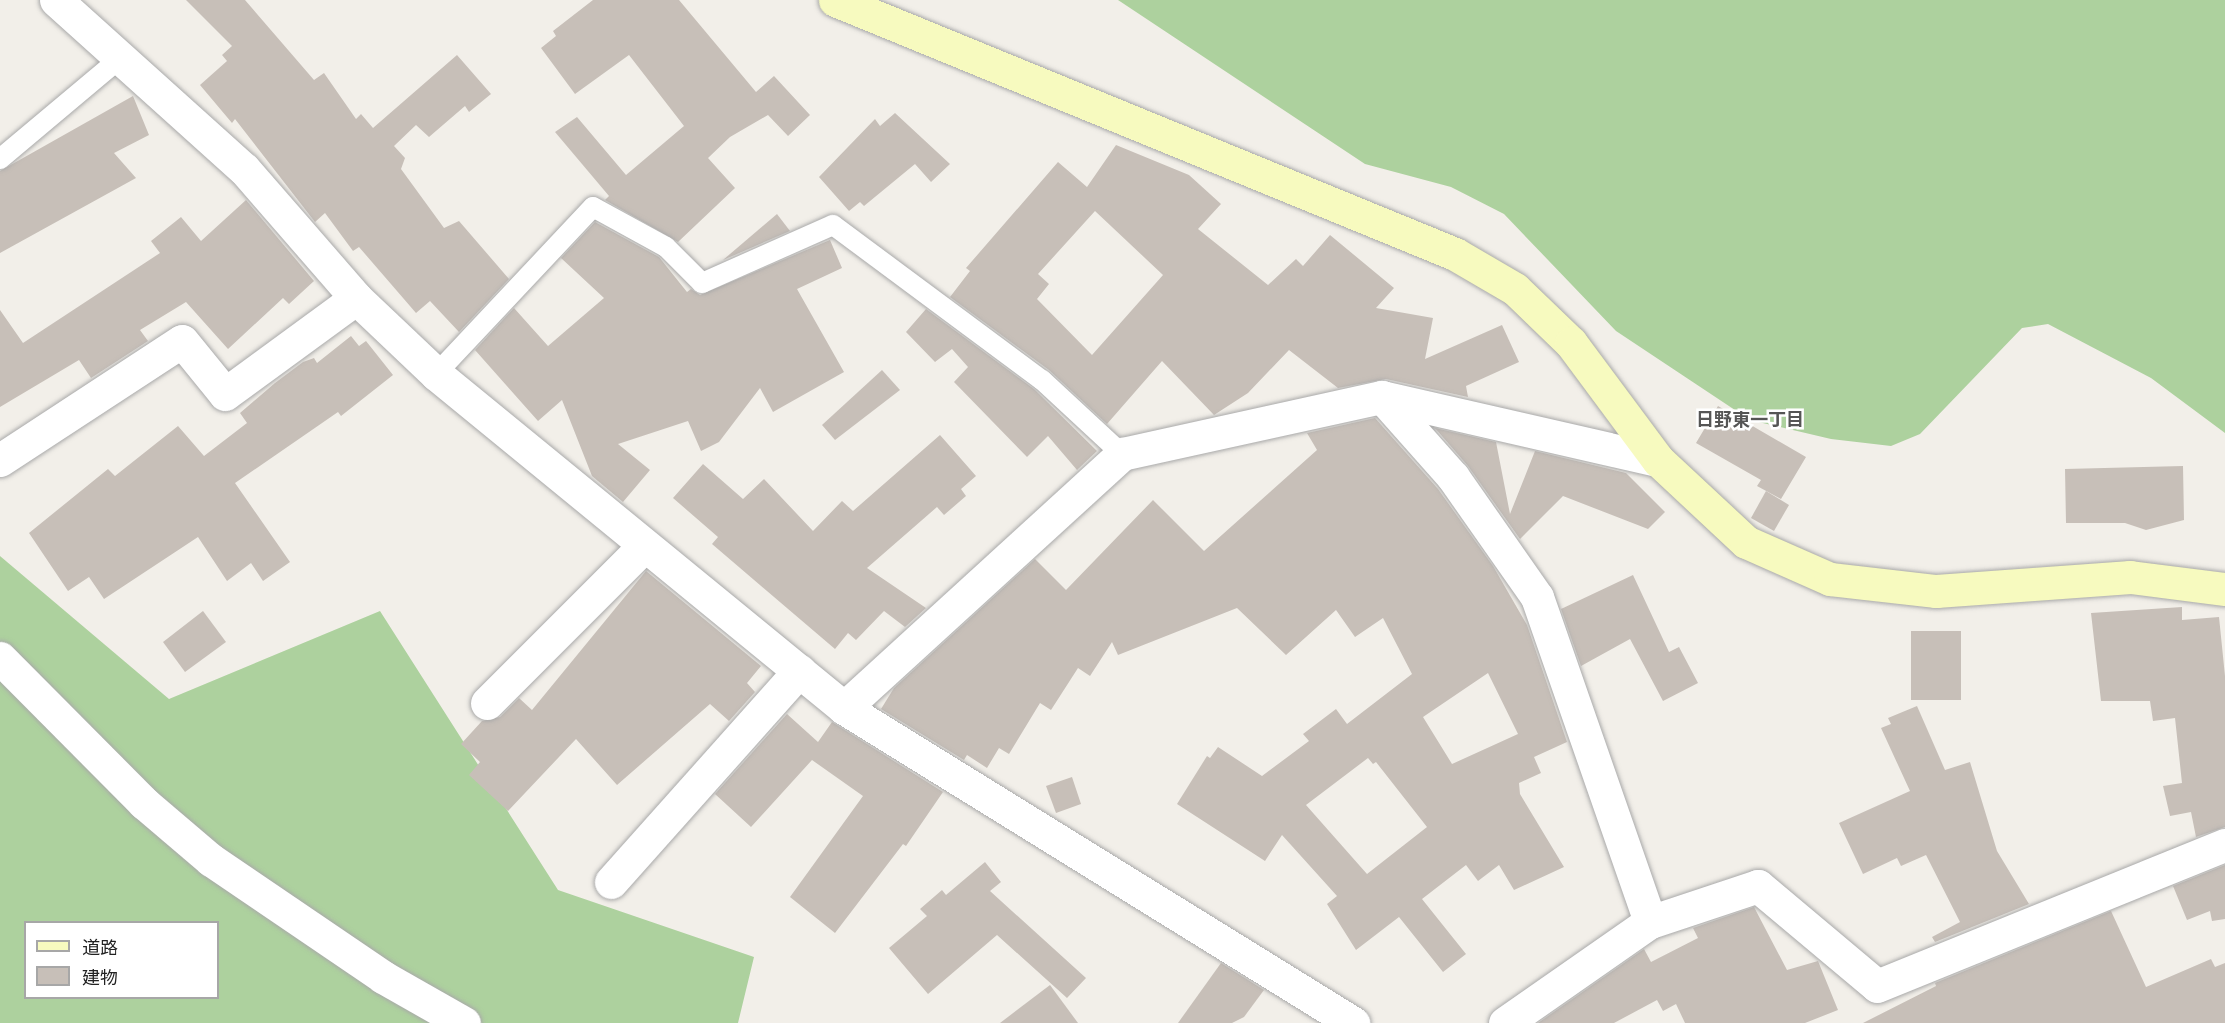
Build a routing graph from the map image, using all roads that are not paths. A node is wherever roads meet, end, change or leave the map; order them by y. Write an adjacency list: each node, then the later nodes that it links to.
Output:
1 (56, 0): 3 (street)
2 (835, 0): 10 (street)
3 (118, 59): 4 (lane); 5 (street)
4 (0, 159)
5 (356, 298): 6 (street); 9 (street)
6 (436, 374): 8 (lane); 11 (street)
7 (1382, 397): 8 (street); 10 (street); 19 (street)
8 (1122, 454): 16 (street)
9 (0, 460)
10 (1658, 460): 12 (street)
11 (644, 546): 14 (street); 15 (street)
12 (2225, 589)
13 (0, 658): 20 (street)
14 (799, 671): 16 (street); 18 (street)
15 (487, 703)
16 (844, 708): 21 (street)
17 (2225, 845): 19 (street)
18 (611, 882)
19 (1650, 922): 22 (street)
20 (464, 1023)
21 (1353, 1023)
22 (1505, 1023)

